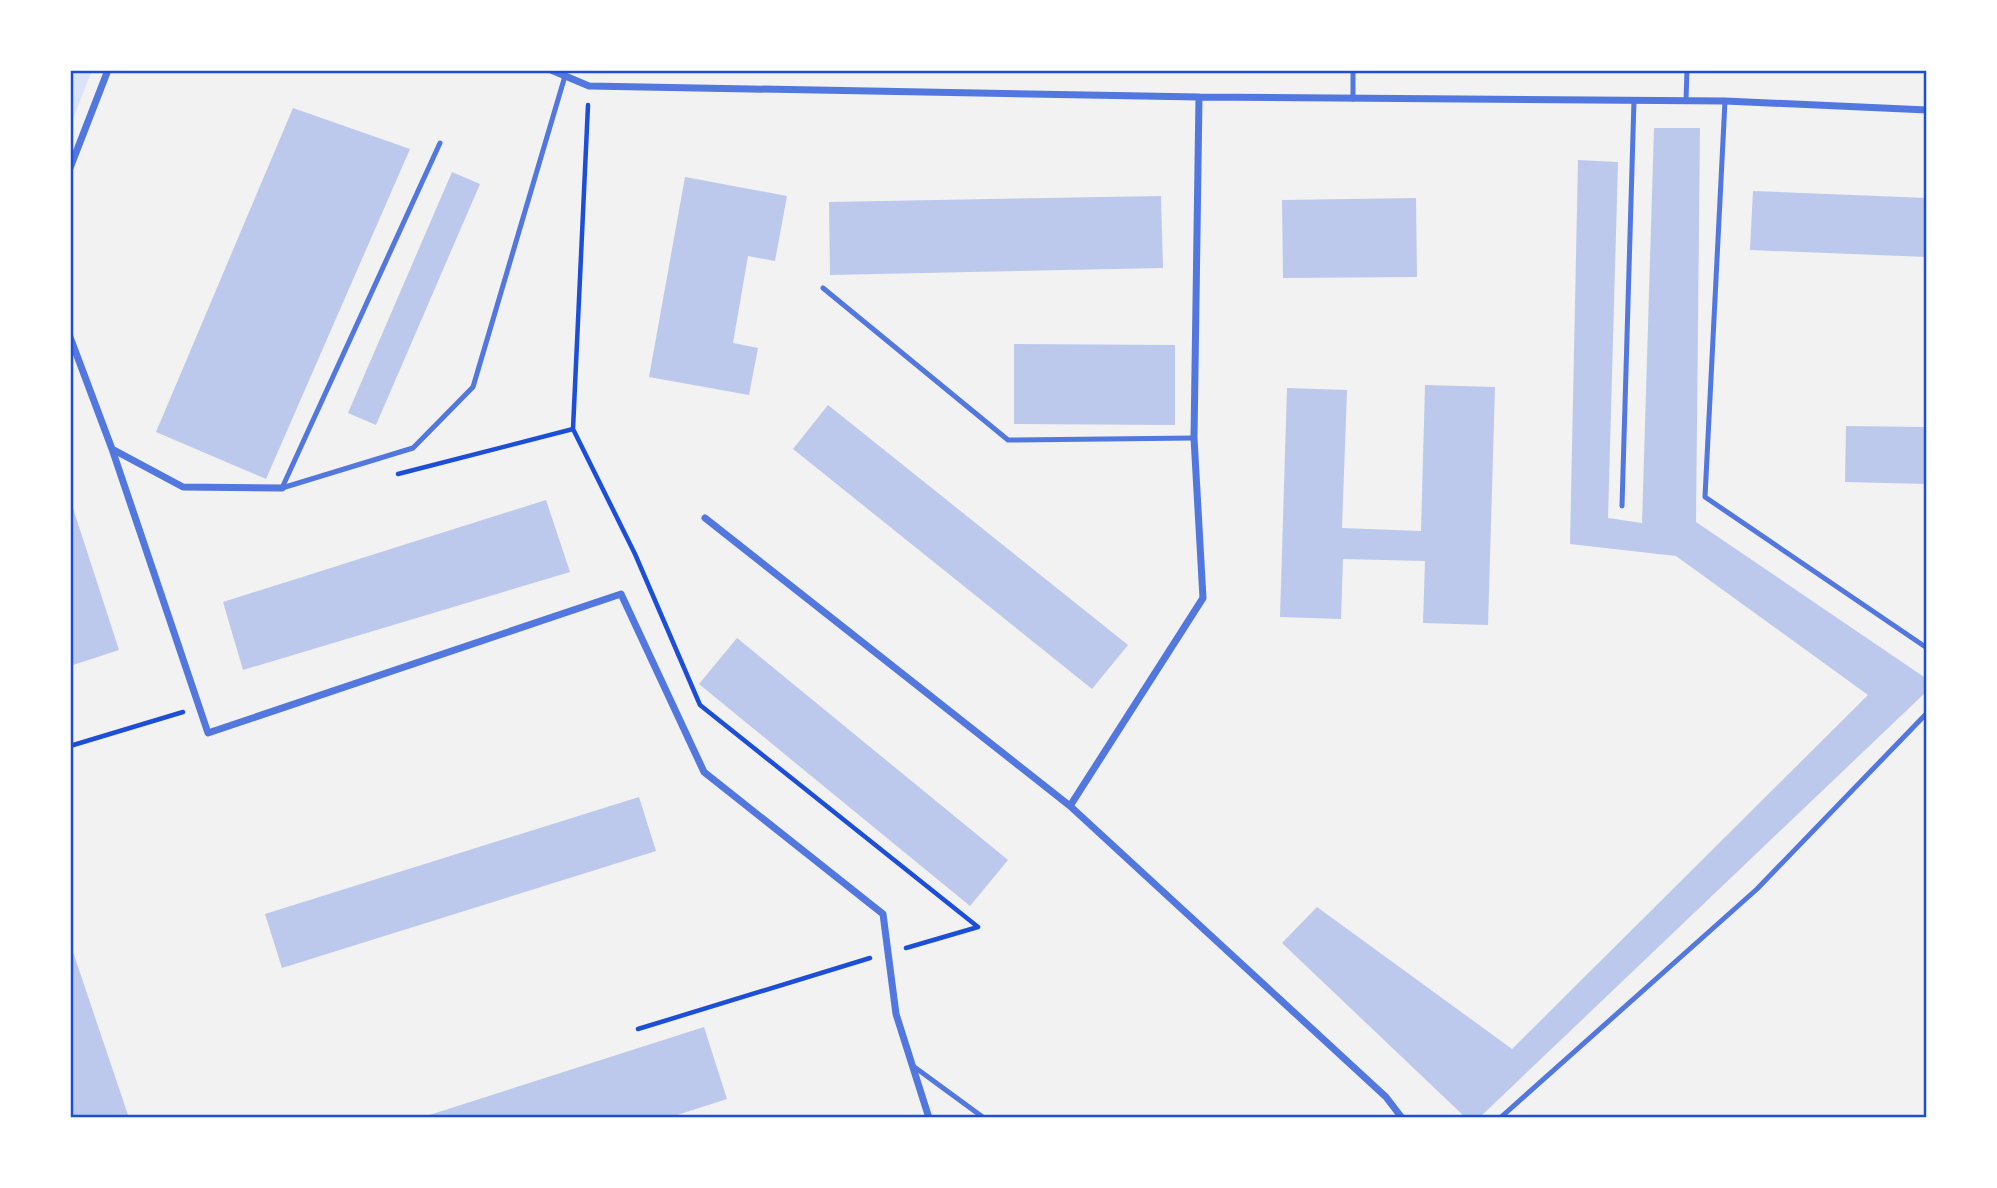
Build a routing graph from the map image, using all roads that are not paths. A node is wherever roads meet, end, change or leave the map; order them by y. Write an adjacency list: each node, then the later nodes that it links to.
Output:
1 (108, 70): 13 (street)
2 (551, 70): 5 (street)
3 (1353, 70): 7 (lane)
4 (1687, 70): 9 (lane)
5 (565, 76): 6 (street); 18 (lane)
6 (1199, 97): 7 (street); 16 (street)
7 (1353, 99): 8 (street)
8 (1634, 100): 9 (street); 19 (lane)
9 (1686, 100): 10 (street)
10 (1725, 101): 11 (street); 21 (lane)
11 (1927, 110)
12 (440, 144): 18 (lane)
13 (70, 168)
14 (823, 288): 16 (lane)
15 (70, 337): 17 (street)
16 (1194, 438): 23 (street)
17 (112, 449): 18 (street); 24 (street)
18 (282, 488)
19 (1622, 506)
20 (705, 518): 23 (street)
21 (1927, 648)
22 (1927, 713): 28 (lane)
23 (1070, 806): 27 (street)
24 (913, 1066): 25 (street); 26 (lane)
25 (929, 1118)
26 (984, 1118)
27 (1402, 1118)
28 (1500, 1118)

